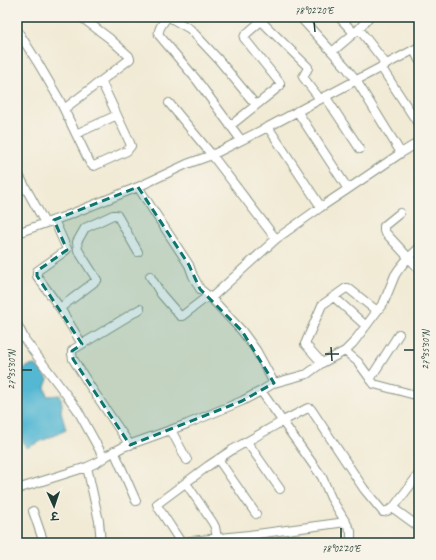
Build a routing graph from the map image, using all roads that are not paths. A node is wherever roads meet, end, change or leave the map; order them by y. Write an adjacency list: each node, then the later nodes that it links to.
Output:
1 (81, 17): 14 (street)
2 (168, 17): 17 (street); 21 (street)
3 (300, 17): 10 (street)
4 (339, 17): 8 (street)
5 (369, 17): 8 (street)
6 (259, 19): 15 (street); 17 (street)
7 (17, 30): 18 (street)
8 (356, 31): 10 (street); 12 (street)
9 (417, 48): 11 (street); 12 (street)
10 (332, 52): 13 (street)
11 (419, 60)
12 (383, 66): 13 (street); 22 (street)
13 (356, 80): 15 (street); 28 (street)
14 (101, 81): 18 (street); 20 (street)
15 (322, 97): 19 (street); 27 (street)
16 (169, 103): 29 (street)
17 (256, 106): 21 (street)
18 (64, 109): 24 (street)
19 (297, 111): 23 (street); 32 (street)
20 (117, 115): 24 (street); 24 (street)
21 (230, 126): 25 (street)
22 (419, 126)
23 (268, 127): 25 (street); 33 (street)
24 (76, 134)
25 (241, 140): 29 (street)
26 (419, 142): 28 (street)
27 (360, 149)
28 (401, 153): 32 (street)
29 (212, 155): 31 (street); 38 (street)
30 (17, 172): 36 (street)
31 (138, 187): 35 (street); 44 (street)
32 (348, 189): 33 (street)
33 (321, 207): 38 (street)
34 (400, 212): 41 (street)
35 (54, 220): 36 (street); 46 (street)
36 (45, 223): 37 (street)
37 (17, 234)
38 (276, 239): 44 (street)
39 (419, 248): 41 (street)
40 (138, 252): 46 (street)
41 (408, 258): 42 (street); 48 (street)
42 (419, 270)
43 (150, 276): 44 (street)
44 (210, 297): 58 (street)
45 (334, 297): 48 (street); 50 (street); 56 (street)
46 (60, 308): 54 (street)
47 (140, 309): 54 (street)
48 (377, 311): 50 (street)
49 (17, 324): 52 (street)
50 (366, 326): 55 (street)
51 (399, 334): 57 (street)
52 (25, 340): 53 (street); 66 (street)
53 (17, 344)
54 (82, 344): 64 (street)
55 (345, 351): 56 (street); 57 (street)
56 (322, 363): 58 (street)
57 (370, 379): 60 (street)
58 (274, 383): 59 (street)
59 (261, 391): 61 (street); 62 (street)
60 (419, 396)
61 (283, 421): 63 (street); 75 (street); 78 (street)
62 (171, 430): 64 (street); 68 (street)
63 (247, 442): 67 (street); 73 (street)
64 (130, 445): 65 (street)
65 (114, 451): 66 (street); 74 (street)
66 (104, 458): 69 (street)
67 (218, 459): 71 (street); 77 (street)
68 (187, 460)
69 (87, 467): 72 (street); 82 (street)
70 (418, 479): 75 (street)
71 (186, 483): 80 (street); 80 (street)
72 (17, 489)
73 (280, 489)
74 (136, 501)
75 (393, 508): 79 (street)
76 (33, 511): 81 (street)
77 (256, 514)
78 (346, 522): 80 (street); 83 (street)
79 (419, 527)
80 (217, 538)
81 (44, 543)
82 (101, 543)
83 (349, 543)

